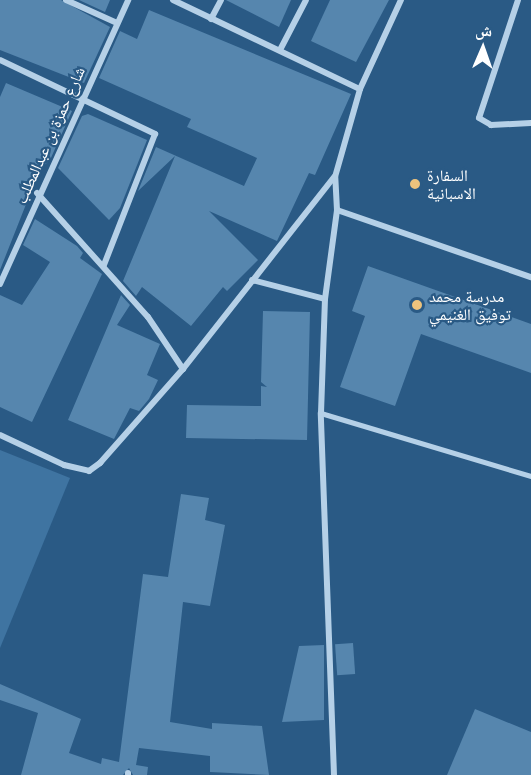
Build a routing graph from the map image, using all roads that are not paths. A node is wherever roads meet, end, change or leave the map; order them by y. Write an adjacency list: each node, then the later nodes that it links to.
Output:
1 (66, 0): 9 (street)
2 (128, 0): 9 (street, شارع حمزة بن عبدالمطلب)
3 (173, 0): 8 (street)
4 (220, 0): 8 (street)
5 (306, 0): 10 (street)
6 (401, 0): 12 (street)
7 (518, 0): 14 (street)
8 (211, 19): 10 (street)
9 (117, 23): 13 (street, شارع حمزة بن عبدالمطلب)
10 (280, 50): 12 (street)
11 (0, 60): 13 (street)
12 (360, 89): 15 (street)
13 (80, 99): 16 (street, شارع حمزة بن عبدالمطلب); 18 (street)
14 (531, 123)
15 (334, 177): 17 (street); 20 (street)
16 (37, 193): 18 (street); 21 (street, شارع حمزة بن عبدالمطلب)
17 (337, 210): 19 (street); 22 (street)
18 (104, 265): 23 (street)
19 (531, 277)
20 (252, 280): 22 (street); 23 (street)
21 (0, 284)
22 (325, 299): 24 (street)
23 (183, 369): 25 (street)
24 (321, 412): 26 (lane); 27 (street)
25 (0, 435)
26 (531, 476)
27 (334, 775)

